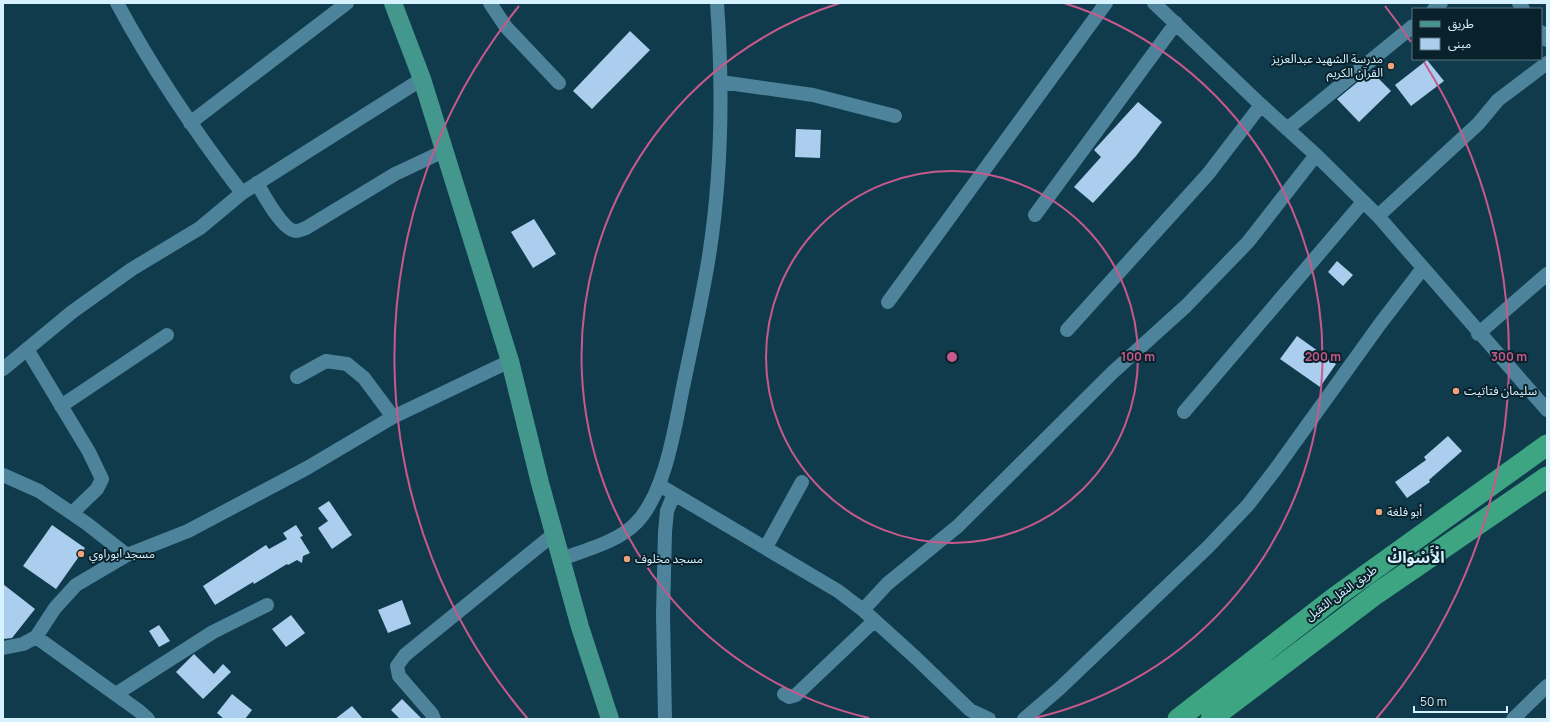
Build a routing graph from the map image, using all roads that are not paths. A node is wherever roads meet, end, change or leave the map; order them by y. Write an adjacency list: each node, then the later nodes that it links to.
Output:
1 (117, 3): 16 (street)
2 (347, 3): 16 (street)
3 (393, 3): 11 (main road)
4 (490, 3): 13 (street)
5 (717, 3): 12 (street)
6 (1106, 3): 27 (street)
7 (1154, 3): 8 (street)
8 (1176, 23): 14 (street); 23 (street)
9 (1412, 27): 17 (street)
10 (1547, 63): 24 (street)
11 (422, 79): 18 (main road); 20 (street)
12 (721, 82): 15 (street); 43 (street)
13 (559, 83)
14 (1260, 104): 17 (street); 28 (street)
15 (895, 116)
16 (190, 123): 21 (street)
17 (1287, 129): 19 (street)
18 (444, 151): 20 (street); 32 (main road)
19 (1316, 155): 22 (street); 51 (street)
20 (257, 183): 21 (street)
21 (242, 193): 31 (street)
22 (1363, 202): 24 (street); 37 (street)
23 (1034, 215)
24 (1378, 216): 25 (street)
25 (1423, 268): 29 (street); 63 (street)
26 (1547, 274): 29 (street)
27 (888, 302)
28 (1067, 330)
29 (1478, 334): 36 (street)
30 (167, 335): 35 (street)
31 (27, 349): 33 (street); 35 (street)
32 (510, 361): 38 (street); 46 (main road)
33 (3, 369)
34 (297, 377): 38 (street)
35 (61, 406): 45 (street)
36 (1547, 410)
37 (1184, 412)
38 (393, 417): 48 (street)
39 (1547, 445): 64 (highway, طريق النقل الثقيل)
40 (3, 475): 45 (street)
41 (1547, 477): 65 (highway, طريق النقل الثقيل)
42 (802, 482): 47 (street)
43 (659, 485): 44 (street); 49 (street)
44 (674, 494): 47 (street); 61 (street)
45 (72, 513): 48 (street)
46 (554, 534): 49 (main road); 59 (street)
47 (766, 547): 51 (street)
48 (127, 555): 53 (street)
49 (561, 558): 60 (main road)
50 (267, 605): 56 (street)
51 (863, 610): 52 (street)
52 (874, 621): 57 (street); 62 (street)
53 (36, 637): 54 (street); 56 (street)
54 (3, 648)
55 (1547, 686): 66 (street)
56 (116, 694): 58 (street)
57 (784, 694)
58 (148, 719)
59 (434, 719)
60 (610, 719)
61 (665, 719)
62 (989, 719)
63 (1024, 719)
64 (1178, 719)
65 (1211, 719)
66 (1513, 719)

